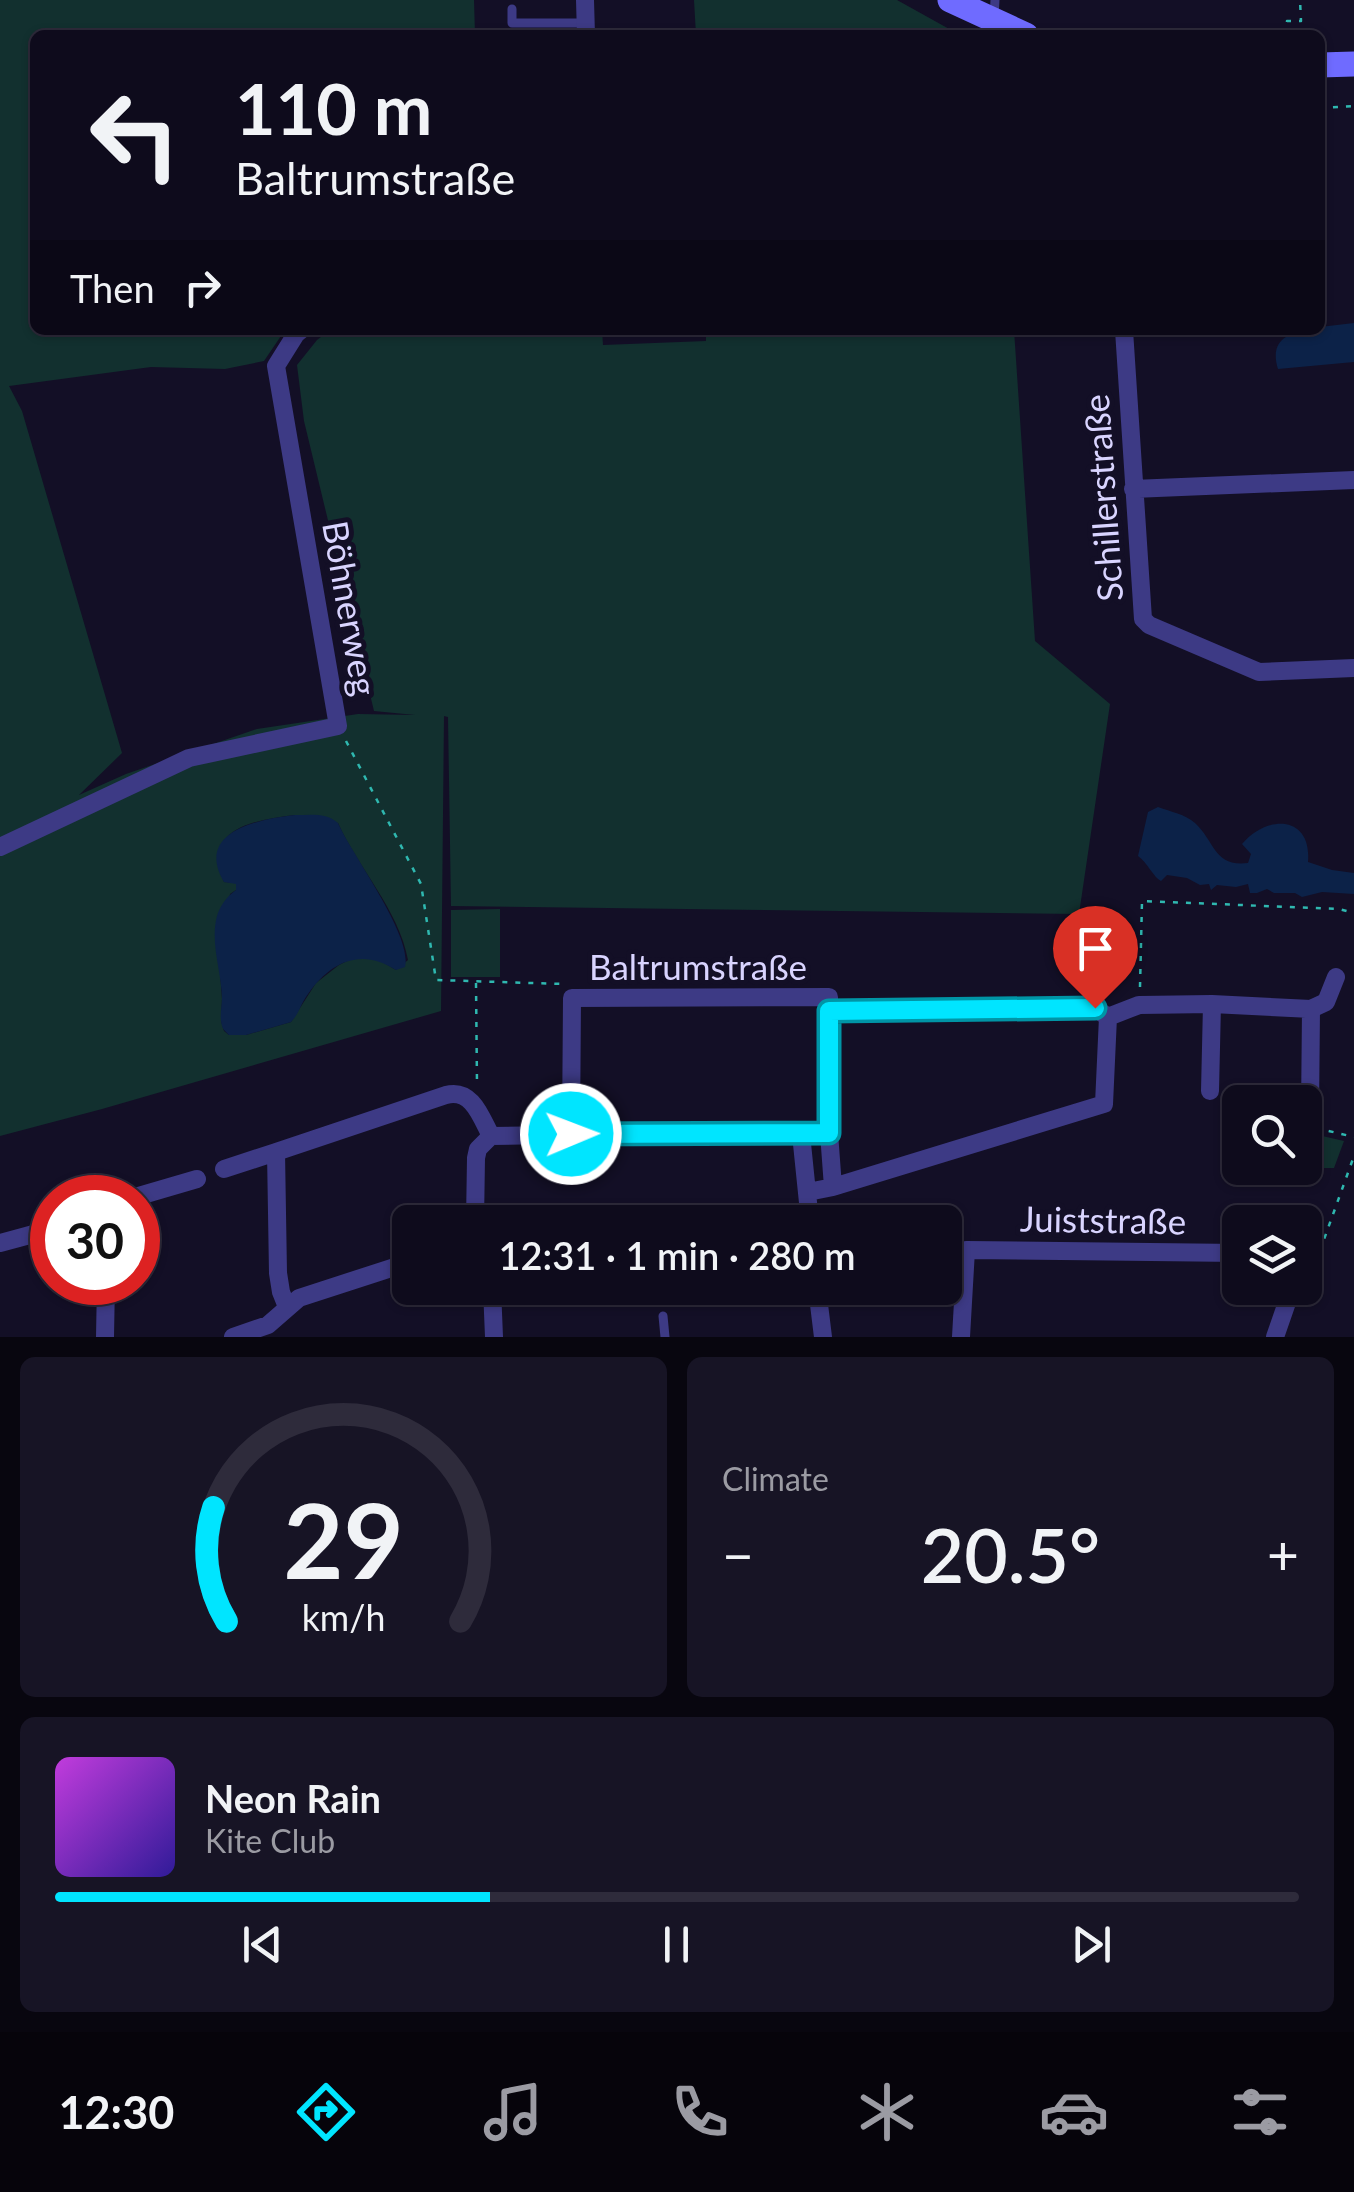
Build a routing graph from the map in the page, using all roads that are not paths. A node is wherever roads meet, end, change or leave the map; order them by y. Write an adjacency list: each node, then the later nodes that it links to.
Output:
1 (585, 0): 5 (street)
2 (950, 0): 4 (street)
3 (512, 9): 5 (lane)
4 (990, 9): 6 (street)
5 (586, 29)
6 (1019, 30)
7 (1354, 64): 8 (street)
8 (1325, 65)
9 (295, 335): 14 (street, Böhnerweg)
10 (1124, 335): 12 (street, Schillerstraße)
11 (1354, 480): 12 (street)
12 (1133, 489): 13 (street, Schillerstraße)
13 (1354, 668)
14 (0, 847)
15 (1336, 977): 17 (street)
16 (1212, 1004): 17 (street); 19 (street); 21 (street)
17 (1310, 1009): 20 (street)
18 (829, 1011): 19 (street); 22 (street, Baltrumstraße); 23 (street, Baltrumstraße)
19 (1108, 1016): 29 (street)
20 (1310, 1085)
21 (1210, 1091)
22 (829, 1133): 24 (street); 29 (street, Baltrumstraße)
23 (571, 1134): 24 (street); 25 (street)
24 (801, 1134): 31 (street)
25 (491, 1136): 26 (street); 32 (street)
26 (276, 1152): 27 (street); 42 (street)
27 (224, 1170)
28 (197, 1179): 30 (street)
29 (833, 1187): 31 (street)
30 (160, 1190)
31 (808, 1192): 33 (street)
32 (475, 1205)
33 (809, 1205)
34 (30, 1235): 35 (street)
35 (0, 1243)
36 (1222, 1253): 49 (street, Juiststraße)
37 (392, 1268): 42 (street)
38 (106, 1305): 44 (street)
39 (493, 1305): 46 (street)
40 (819, 1305): 48 (street)
41 (1286, 1305): 50 (street)
42 (287, 1307): 45 (street)
43 (664, 1316): 47 (lane)
44 (106, 1337)
45 (233, 1337)
46 (494, 1337)
47 (666, 1337)
48 (823, 1337)
49 (962, 1337)
50 (1276, 1337)

